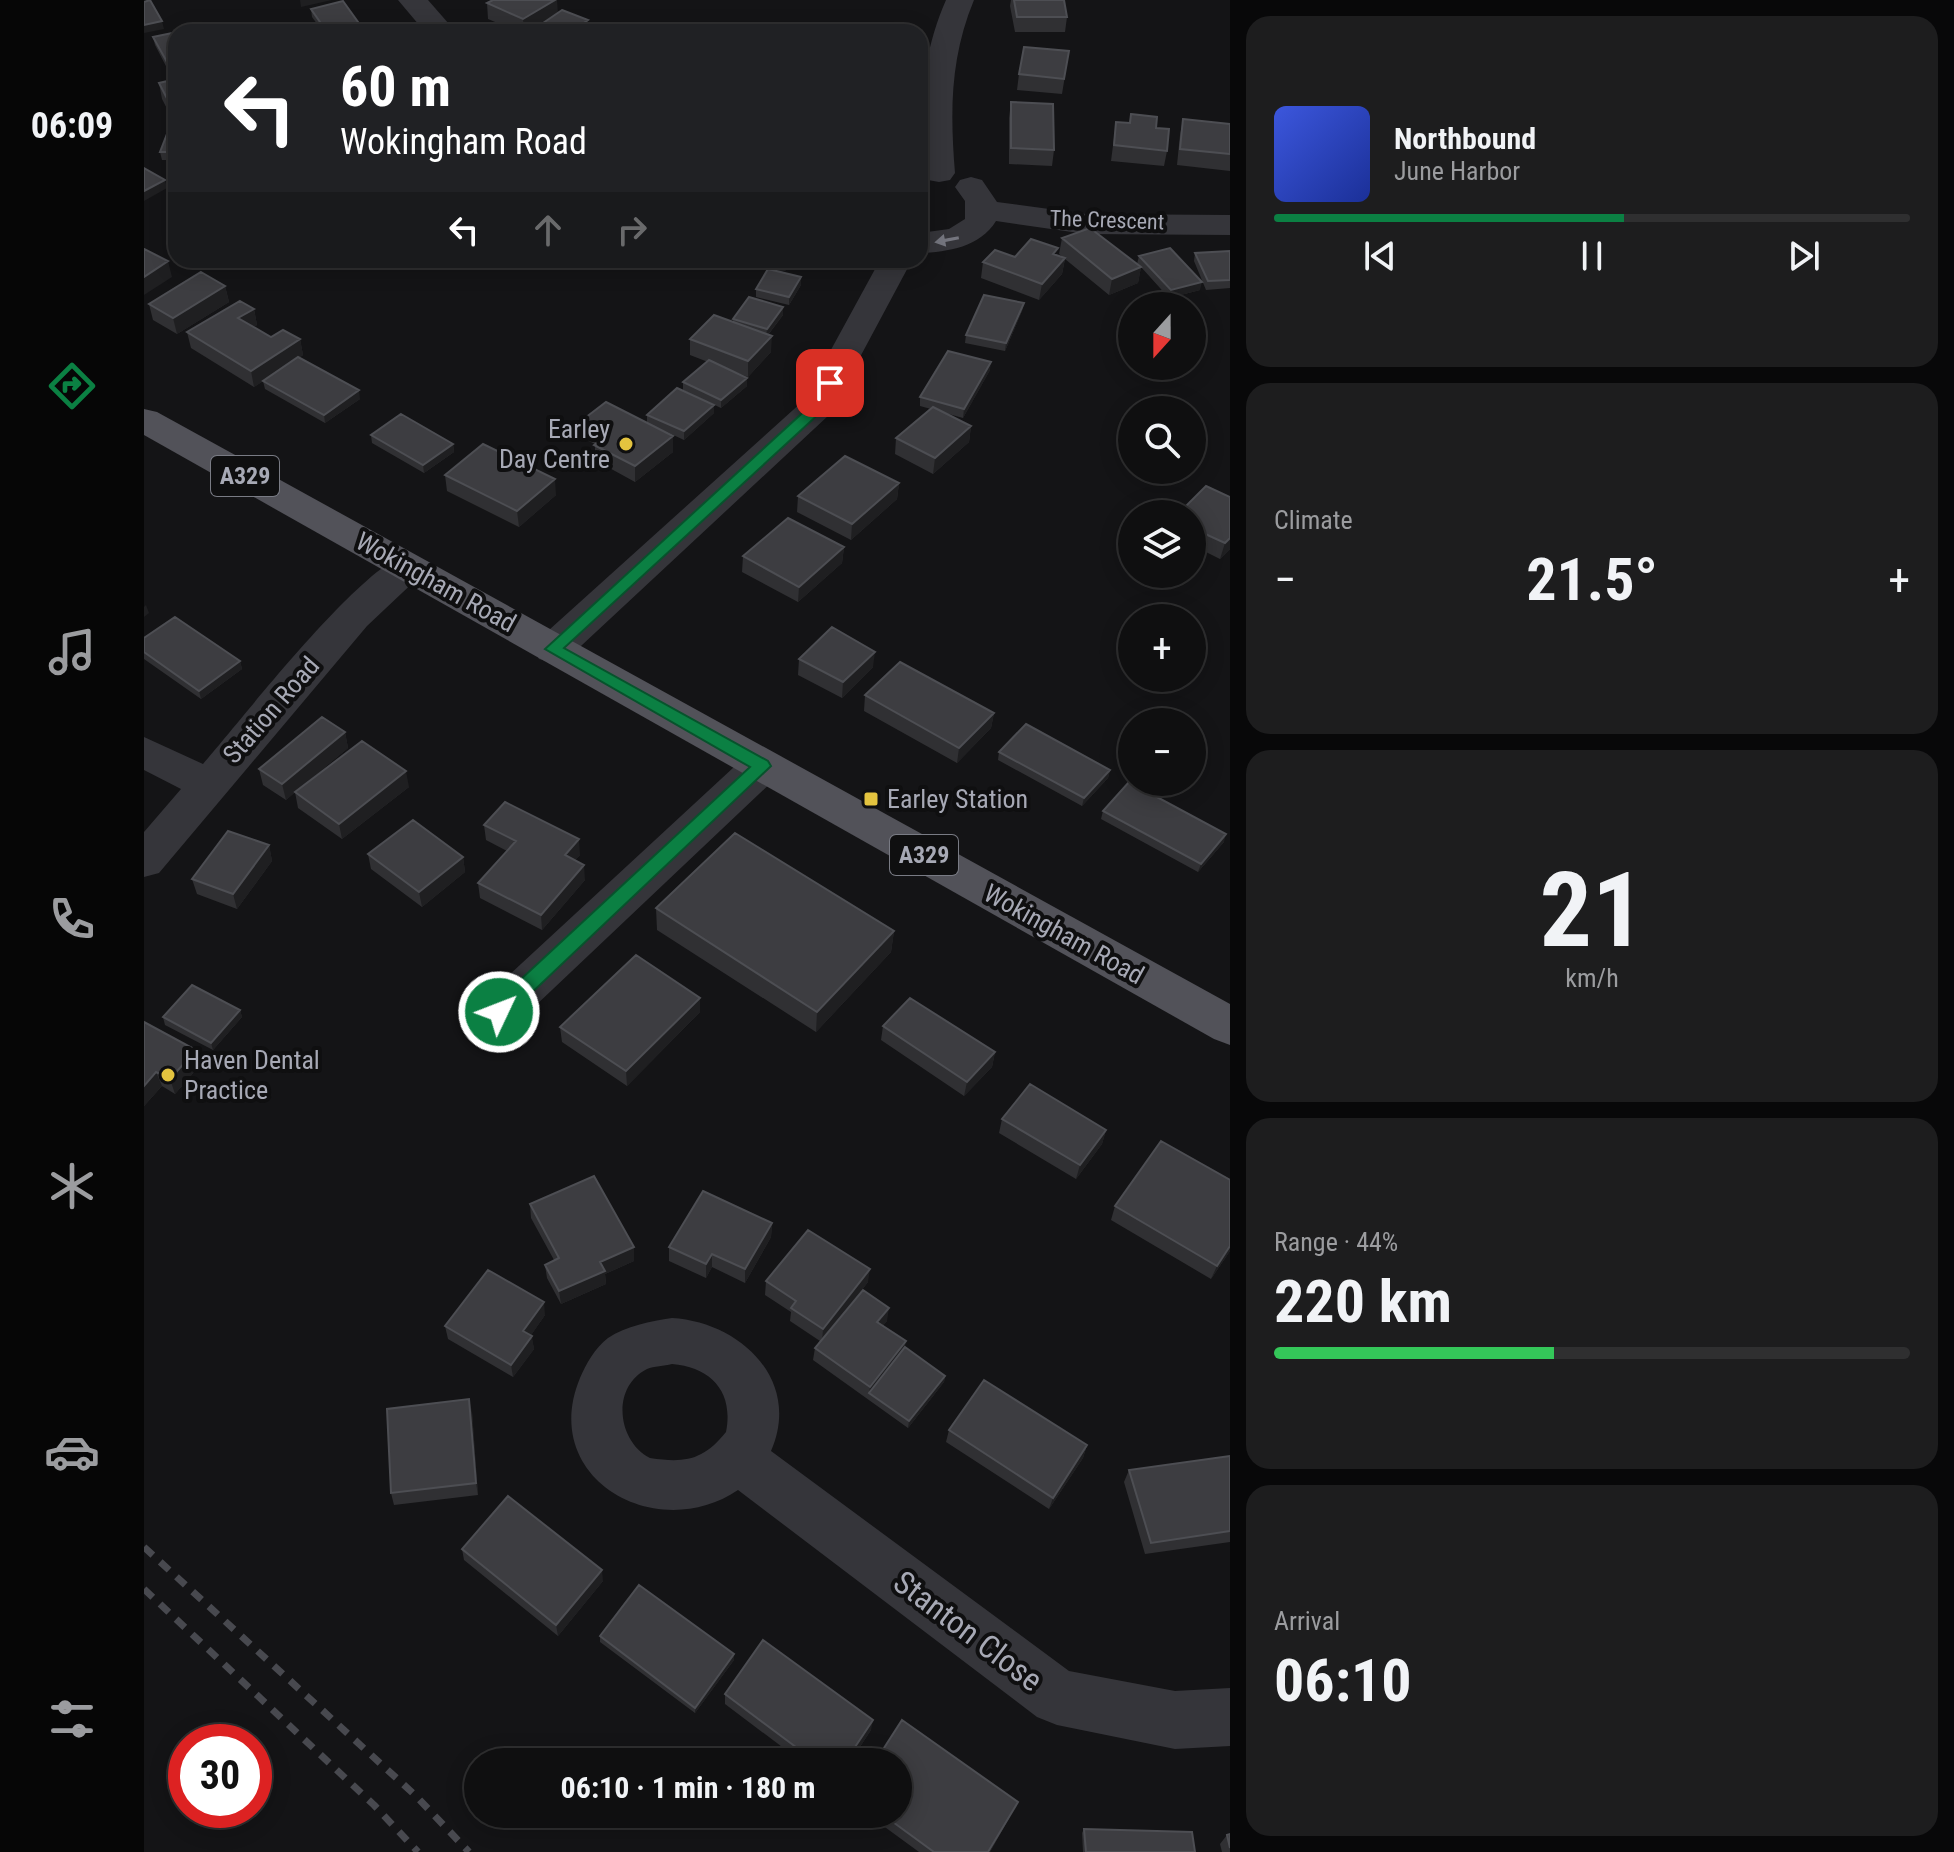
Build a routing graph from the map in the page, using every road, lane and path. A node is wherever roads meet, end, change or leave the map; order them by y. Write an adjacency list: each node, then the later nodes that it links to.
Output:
1 (412, 0): 3 (street)
2 (960, 0): 4 (street)
3 (434, 24)
4 (930, 172): 5 (street)
5 (985, 210): 6 (street, The Crescent); 7 (street, one-way to 7)
6 (1230, 225)
7 (928, 242)
8 (892, 268): 11 (street)
9 (144, 420): 10 (main road, Wokingham Road / A329)
10 (407, 567): 11 (main road, Wokingham Road / A329); 14 (street, Station Road)
11 (553, 649): 13 (main road, Wokingham Road / A329)
12 (144, 752): 14 (street)
13 (762, 766): 16 (street); 17 (main road, Wokingham Road / A329)
14 (207, 784): 15 (street, Station Road)
15 (144, 861)
16 (499, 1012)
17 (1230, 1026)
18 (739, 1459): 19 (street, Stanton Close)
19 (1230, 1717)

